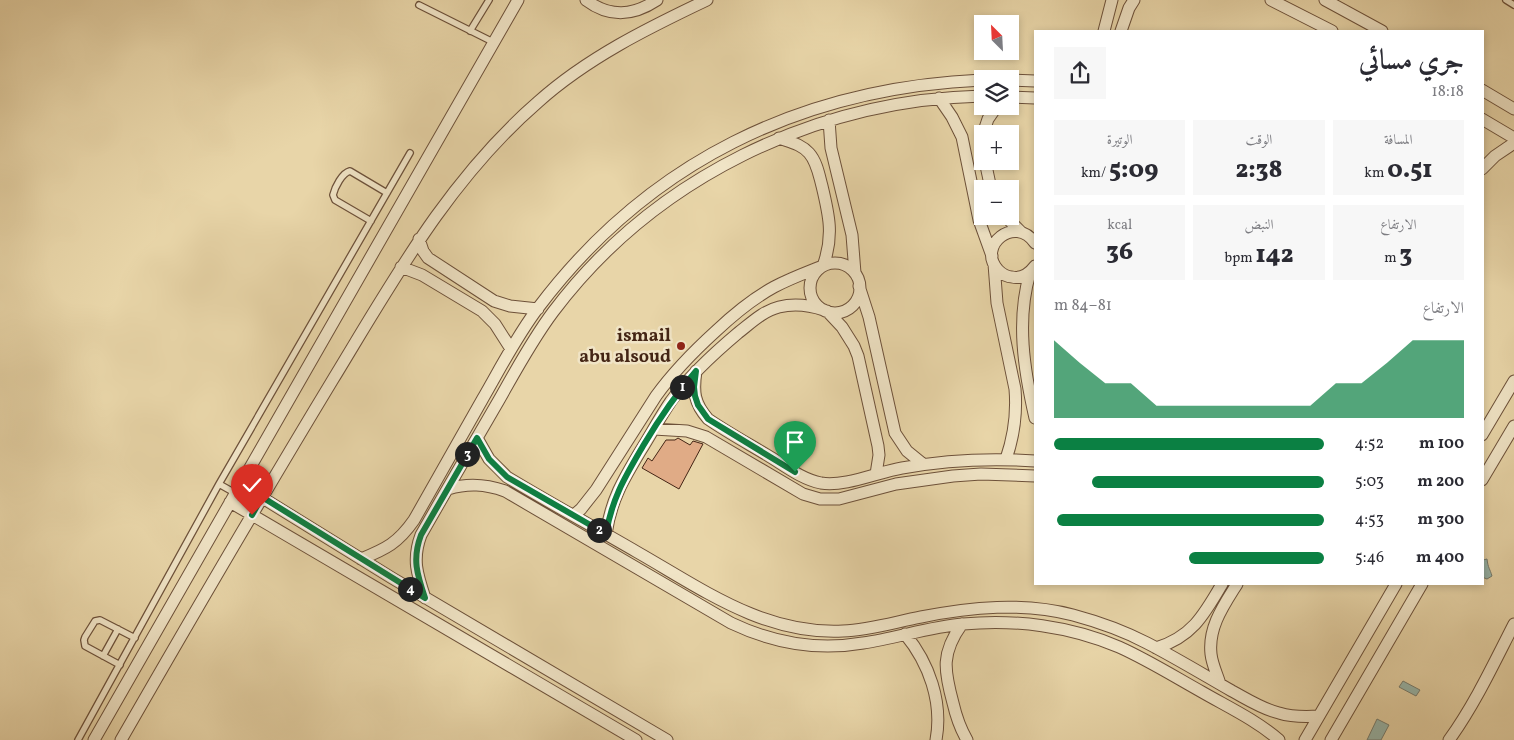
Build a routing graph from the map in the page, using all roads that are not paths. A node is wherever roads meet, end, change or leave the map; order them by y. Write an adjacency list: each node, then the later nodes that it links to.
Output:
1 (489, 0): 19 (lane)
2 (518, 0): 20 (street)
3 (586, 0): 13 (street)
4 (657, 0): 13 (street)
5 (707, 0): 14 (street)
6 (1112, 0): 15 (street)
7 (1134, 0): 16 (street)
8 (1271, 0): 17 (street)
9 (1325, 0): 18 (street)
10 (1506, 0): 11 (lane)
11 (1513, 3)
12 (419, 4): 19 (lane)
13 (646, 7): 14 (street)
14 (656, 26): 41 (street)
15 (1104, 30)
16 (1121, 30)
17 (1330, 30)
18 (1380, 30)
19 (470, 31): 20 (lane)
20 (493, 42): 66 (street)
21 (974, 81): 48 (street)
22 (1019, 81): 23 (street)
23 (1034, 82)
24 (1484, 91): 29 (street)
25 (974, 96): 27 (street)
26 (1019, 97): 28 (street)
27 (939, 98): 30 (street); 42 (street)
28 (1034, 98)
29 (1514, 109)
30 (829, 120): 32 (street); 46 (street)
31 (1484, 120): 33 (street)
32 (779, 138): 43 (street); 57 (street)
33 (1514, 138)
34 (1514, 143): 36 (street)
35 (410, 154): 37 (lane)
36 (1484, 167)
37 (387, 193): 38 (lane); 38 (lane)
38 (371, 221): 64 (lane)
39 (1016, 225): 40 (street)
40 (1026, 233): 42 (street)
41 (420, 239): 44 (street); 48 (street)
42 (993, 260): 45 (street); 58 (street)
43 (822, 266): 46 (street); 49 (street); 69 (street)
44 (401, 267): 50 (street); 67 (street)
45 (1033, 269): 53 (street)
46 (855, 273): 47 (street)
47 (859, 286): 49 (street); 60 (street)
48 (538, 309): 50 (street)
49 (826, 311): 51 (street); 61 (street)
50 (510, 349): 71 (street)
51 (696, 371): 55 (street); 61 (street)
52 (1514, 381): 56 (street)
53 (1034, 412)
54 (1514, 426): 63 (street)
55 (654, 428): 62 (street); 70 (street)
56 (1484, 432)
57 (477, 438): 65 (street); 69 (street)
58 (1006, 459): 59 (street); 60 (street)
59 (1034, 461)
60 (923, 464): 61 (street)
61 (876, 474)
62 (1034, 476)
63 (1484, 477)
64 (219, 484): 66 (lane); 81 (lane)
65 (448, 489): 76 (street); 80 (street)
66 (235, 493): 67 (street); 68 (street); 88 (street)
67 (262, 497): 68 (street); 71 (street)
68 (252, 515): 89 (street); 90 (street)
69 (574, 515): 70 (street)
70 (606, 534): 82 (street)
71 (361, 559): 76 (street)
72 (1221, 585): 82 (street)
73 (1236, 585): 85 (street)
74 (1395, 585): 86 (street)
75 (1421, 585): 96 (street)
76 (425, 598): 91 (street)
77 (962, 624): 80 (street); 93 (street); 94 (street)
78 (1514, 624): 97 (street)
79 (118, 629): 81 (lane); 83 (lane); 83 (lane)
80 (904, 634): 92 (street)
81 (135, 638): 84 (lane)
82 (1156, 648): 85 (street)
83 (103, 656): 84 (lane)
84 (120, 665): 87 (lane)
85 (1220, 684): 86 (street)
86 (1319, 716): 95 (street)
87 (78, 740)
88 (94, 740)
89 (121, 740)
90 (636, 740)
91 (667, 740)
92 (936, 740)
93 (967, 740)
94 (1279, 740)
95 (1305, 740)
96 (1332, 740)
97 (1449, 740)

